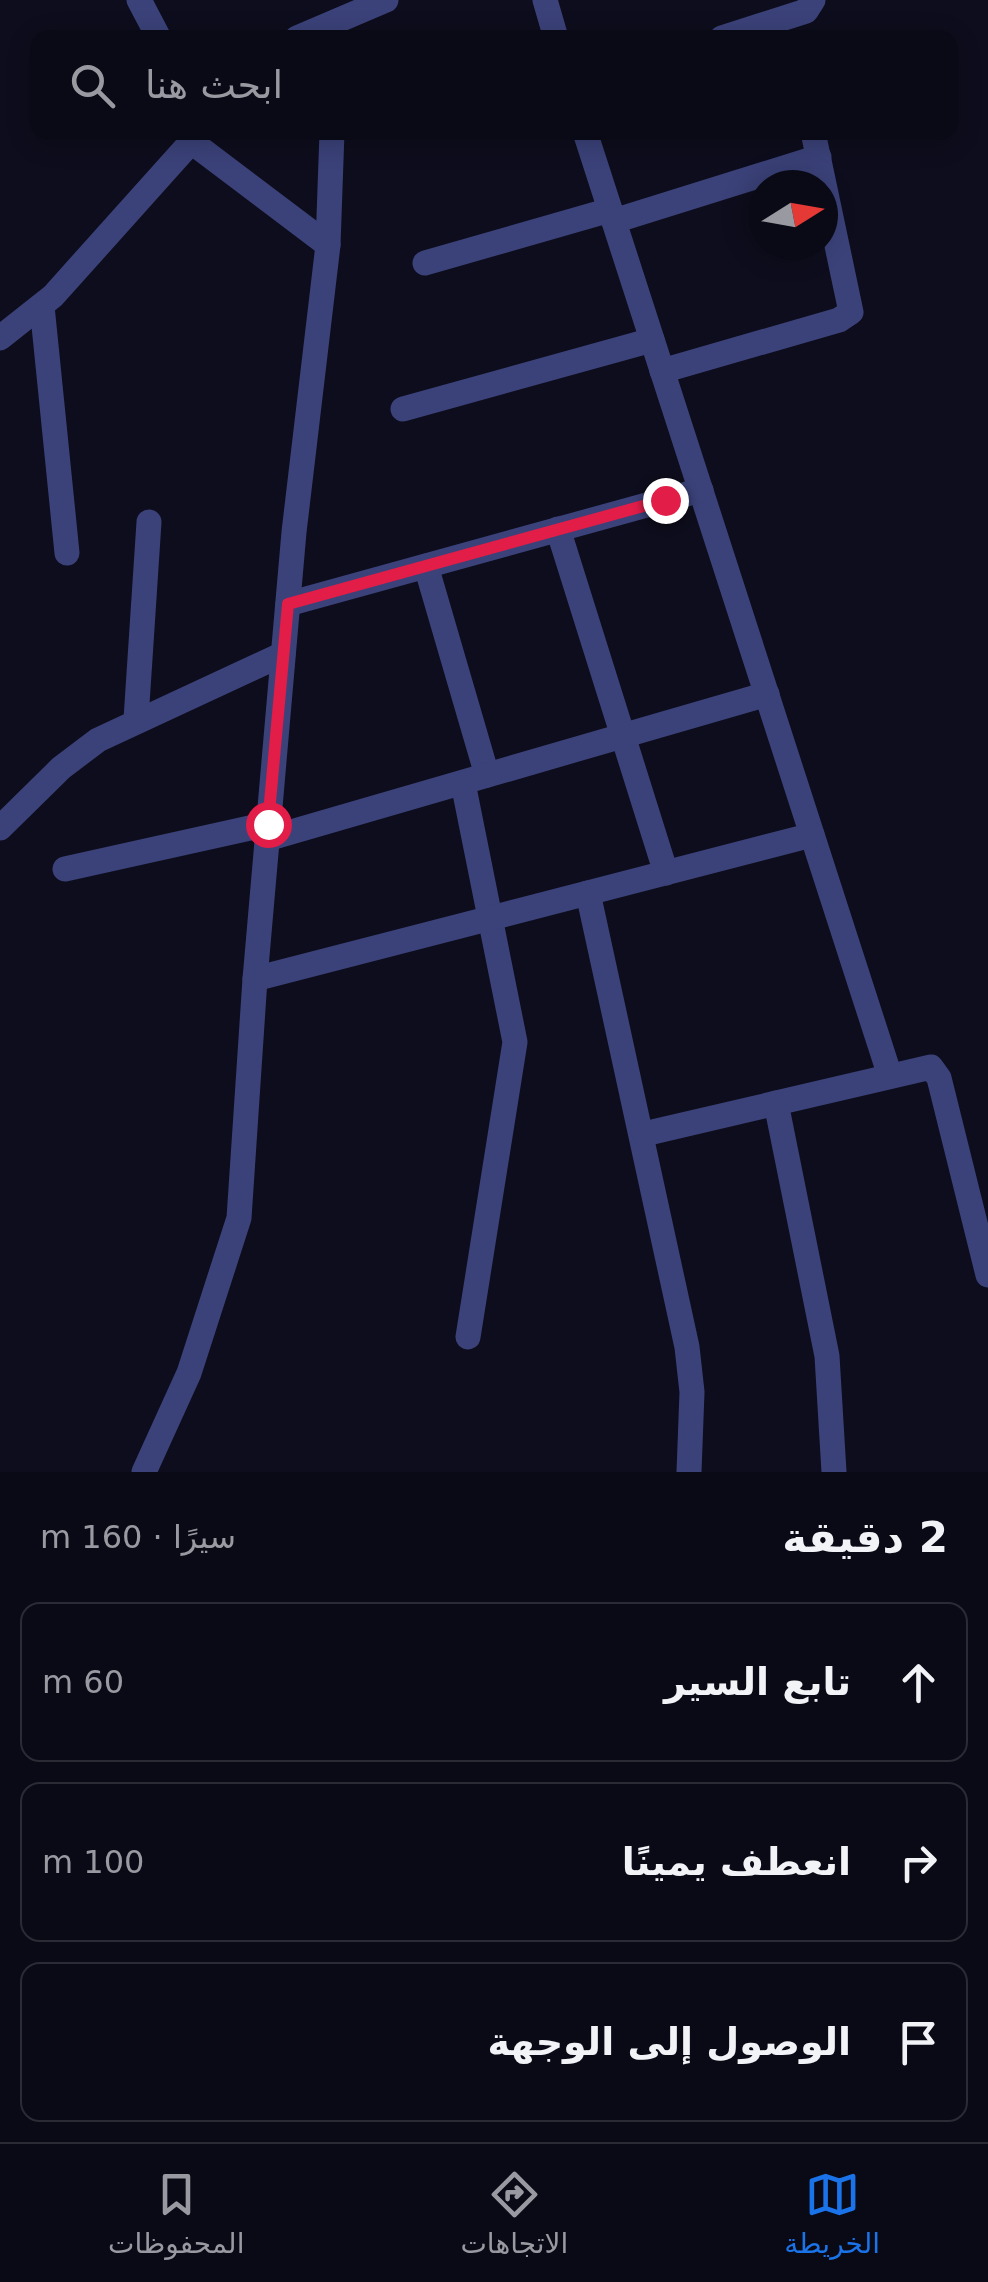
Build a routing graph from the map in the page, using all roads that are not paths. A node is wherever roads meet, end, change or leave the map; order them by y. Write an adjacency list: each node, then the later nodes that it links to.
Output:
1 (138, 0): 6 (street)
2 (386, 0): 7 (street)
3 (545, 0): 8 (street)
4 (813, 0): 5 (street)
5 (788, 28)
6 (155, 30)
7 (321, 30)
8 (554, 30)
9 (194, 140): 17 (street)
10 (198, 140): 15 (street)
11 (332, 140): 15 (street)
12 (588, 140): 14 (street)
13 (816, 145): 14 (street); 20 (street)
14 (612, 215): 16 (street); 19 (street)
15 (328, 245): 27 (street)
16 (425, 263)
17 (42, 306): 18 (street); 25 (street)
18 (0, 338)
19 (652, 340): 20 (street); 21 (street)
20 (662, 370): 22 (street)
21 (403, 409)
22 (701, 490): 24 (street); 29 (street)
23 (149, 522): 30 (street)
24 (558, 529): 26 (street); 31 (street)
25 (67, 553)
26 (426, 566): 27 (street); 32 (street)
27 (288, 604): 28 (street)
28 (283, 654): 30 (street); 34 (street)
29 (766, 694): 31 (street); 35 (street)
30 (136, 720): 33 (street)
31 (622, 736): 32 (street); 37 (street)
32 (475, 779): 34 (street); 39 (street)
33 (0, 828)
34 (268, 831): 36 (street); 40 (street)
35 (812, 835): 37 (street); 41 (street)
36 (65, 868)
37 (666, 873): 38 (street)
38 (588, 893): 39 (street); 43 (street)
39 (493, 917): 40 (street); 45 (street)
40 (255, 979): 46 (street)
41 (890, 1076): 42 (street); 44 (street)
42 (776, 1102): 43 (street); 48 (street)
43 (644, 1134): 47 (street)
44 (988, 1274)
45 (468, 1338)
46 (144, 1472)
47 (689, 1472)
48 (834, 1472)

